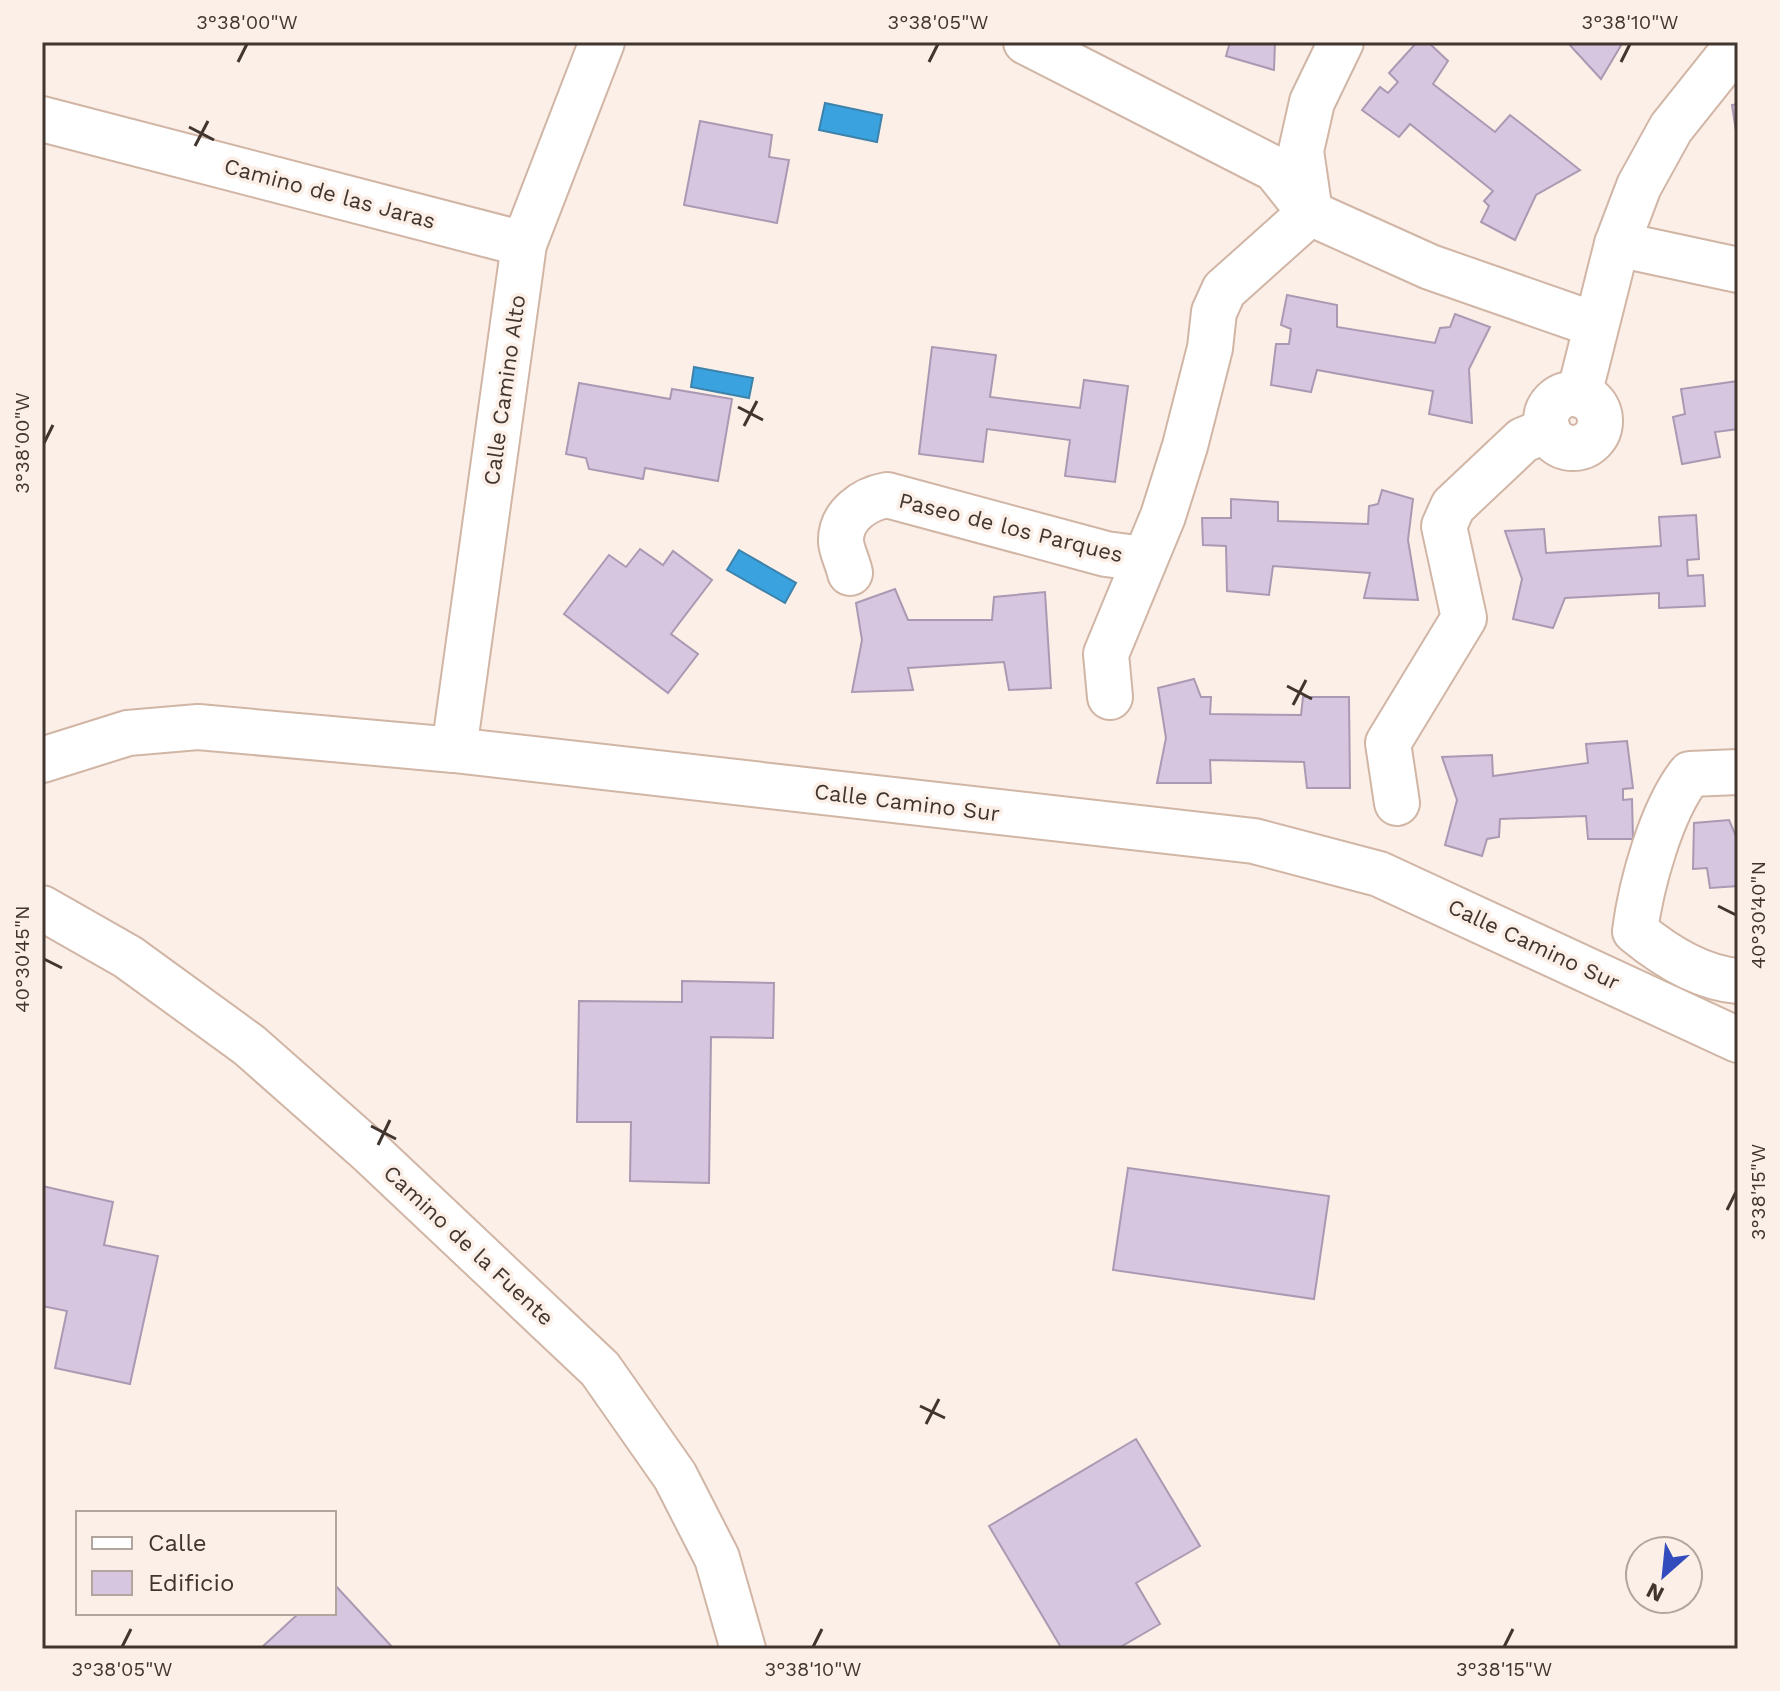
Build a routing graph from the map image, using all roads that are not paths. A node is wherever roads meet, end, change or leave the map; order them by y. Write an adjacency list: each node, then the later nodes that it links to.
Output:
1 (602, 42): 7 (street, Calle Camino Alto)
2 (1026, 42): 6 (street)
3 (1341, 42): 6 (street)
4 (1738, 44): 8 (street)
5 (42, 119): 7 (street, Camino de las Jaras)
6 (1310, 213): 10 (street); 11 (street, Paseo de los Parques)
7 (524, 244): 14 (street, Calle Camino Alto)
8 (1617, 244): 9 (street); 10 (street)
9 (1738, 270)
10 (1596, 325): 17 (street)
11 (1144, 559): 12 (street, Paseo de los Parques); 13 (street, Paseo de los Parques)
12 (850, 573)
13 (1110, 697)
14 (454, 750): 15 (street, Calle Camino Sur); 20 (street, Calle Camino Sur)
15 (42, 760)
16 (1738, 772): 19 (street)
17 (1397, 803)
18 (42, 908): 21 (street, Camino de la Fuente)
19 (1738, 981)
20 (1738, 1040)
21 (743, 1649)

